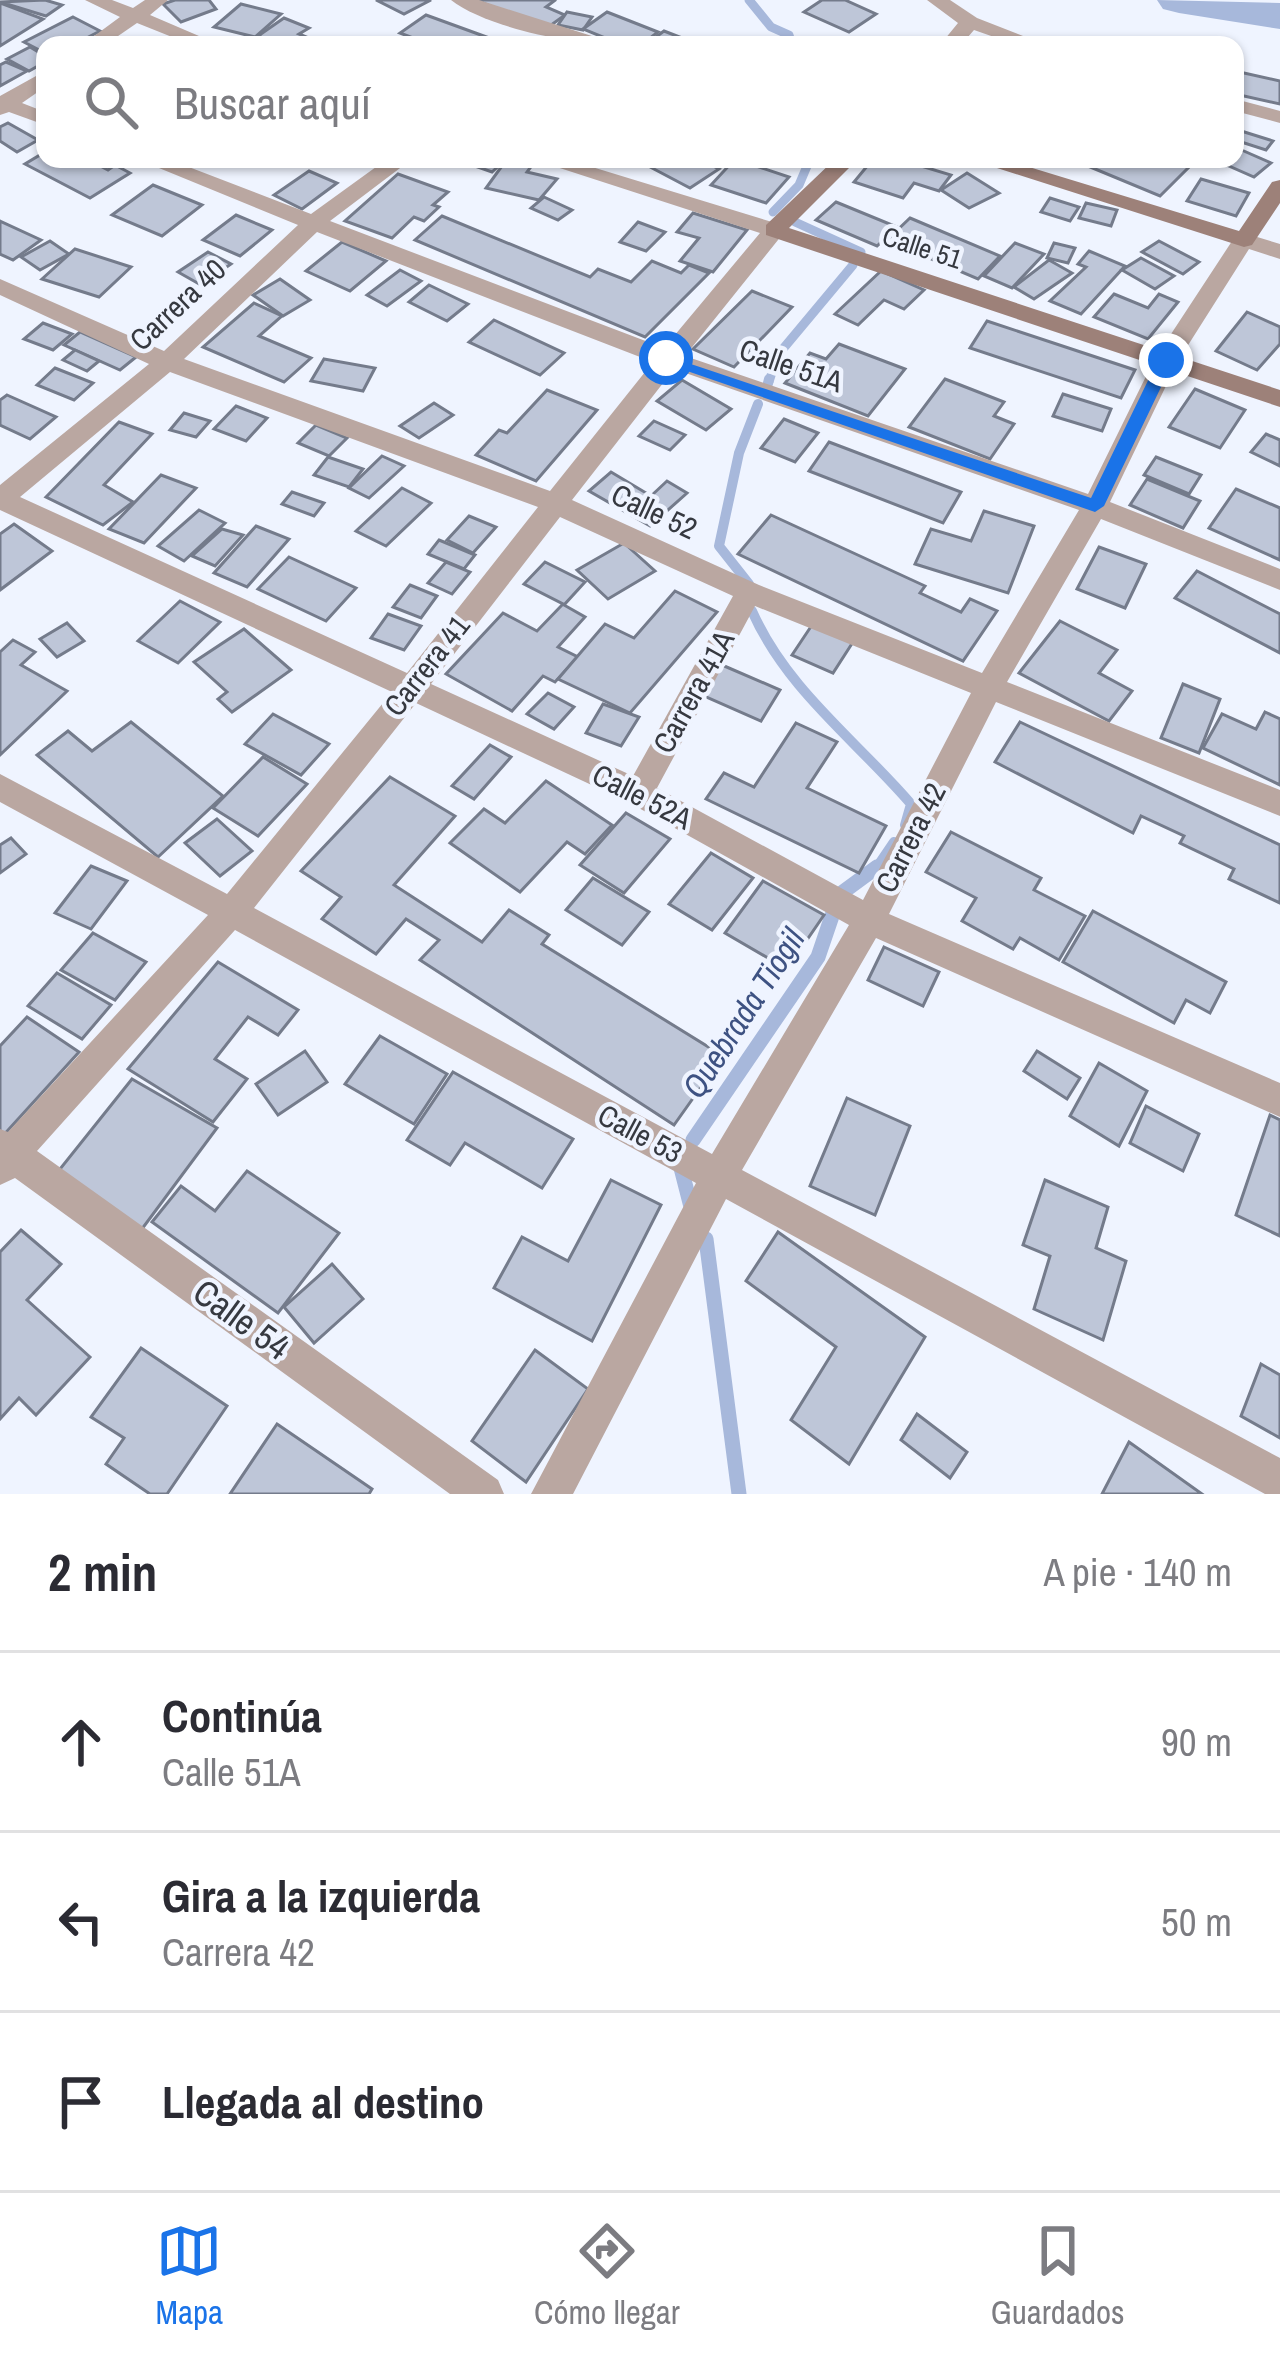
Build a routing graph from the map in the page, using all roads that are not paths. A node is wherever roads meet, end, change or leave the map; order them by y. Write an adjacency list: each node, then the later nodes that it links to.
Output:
1 (95, 0): 5 (street)
2 (158, 0): 5 (street)
3 (461, 0): 7 (street)
4 (937, 0): 6 (street)
5 (132, 17): 8 (street); 9 (street)
6 (970, 22): 12 (street); 13 (street)
7 (532, 27): 10 (street); 11 (street)
8 (105, 36)
9 (185, 36)
10 (524, 36)
11 (582, 36)
12 (958, 36)
13 (1010, 36)
14 (36, 83): 15 (street)
15 (2, 105): 17 (street)
16 (1244, 107): 18 (street)
17 (36, 116)
18 (1280, 116)
19 (171, 168): 25 (street, Calle 51A)
20 (389, 168): 25 (street, Carrera 40)
21 (572, 168): 26 (street, Calle 51)
22 (838, 168): 26 (street, Carrera 41)
23 (1009, 168): 27 (street)
24 (1280, 187): 27 (street, Carrera 42)
25 (313, 223): 30 (street, Calle 51A); 32 (street, Carrera 40)
26 (774, 230): 30 (street, Carrera 41); 31 (street, Calle 51)
27 (1244, 240): 28 (street); 31 (street, Carrera 42)
28 (1280, 252)
29 (0, 286): 32 (street, Calle 52)
30 (666, 358): 35 (street, Carrera 41); 36 (street, Calle 51A)
31 (1166, 360): 33 (street, Calle 51); 36 (street, Carrera 42)
32 (167, 362): 34 (street, Carrera 40); 35 (street, Calle 52)
33 (1280, 399)
34 (0, 499): 40 (street, Calle 52A)
35 (554, 502): 38 (street, Calle 52); 40 (street, Carrera 41)
36 (1095, 506): 37 (street, Calle 51A); 39 (street, Carrera 42)
37 (1280, 580)
38 (749, 592): 39 (street, Calle 52); 42 (street, Carrera 41A)
39 (990, 685): 43 (street, Calle 52); 45 (street, Carrera 42)
40 (412, 687): 42 (street, Calle 52A); 44 (street, Carrera 41)
41 (0, 787): 44 (street, Calle 53)
42 (639, 793): 45 (street, Calle 52A)
43 (1280, 802)
44 (230, 914): 47 (street, Carrera 41); 48 (street, Calle 53)
45 (868, 920): 46 (street, Calle 52A); 48 (street, Carrera 42)
46 (1280, 1100)
47 (4, 1156): 50 (street, Calle 54)
48 (719, 1176): 49 (street, Calle 53); 51 (street, Carrera 42)
49 (1280, 1480)
50 (484, 1494)
51 (551, 1494)

